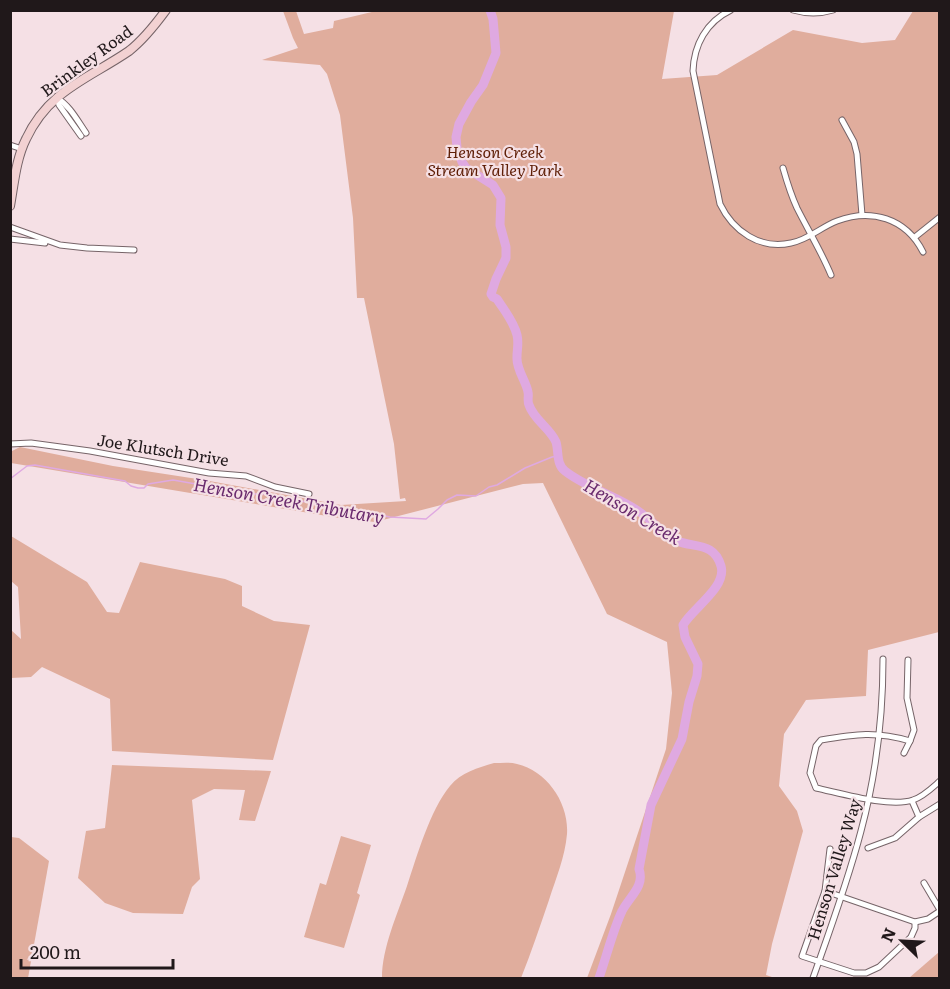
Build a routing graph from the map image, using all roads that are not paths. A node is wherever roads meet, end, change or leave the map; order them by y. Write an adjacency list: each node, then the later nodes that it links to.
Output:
1 (166, 10): 5 (main road, Brinkley Road)
2 (731, 10): 15 (street)
3 (793, 10): 4 (street)
4 (833, 10)
5 (57, 98): 7 (street); 9 (main road, Brinkley Road)
6 (842, 120): 12 (street)
7 (83, 135)
8 (10, 145): 9 (street)
9 (22, 149): 11 (main road, Brinkley Road)
10 (783, 168): 15 (street)
11 (10, 206)
12 (862, 215): 15 (street); 16 (street)
13 (939, 217): 16 (street)
14 (10, 227): 18 (street)
15 (812, 235): 21 (street)
16 (915, 237): 20 (street)
17 (10, 239): 18 (street)
18 (52, 243): 19 (street)
19 (134, 250)
20 (923, 252)
21 (831, 275)
22 (10, 444): 23 (street, Joe Klutsch Drive)
23 (309, 494)
24 (883, 659): 26 (street, Henson Valley Way)
25 (908, 660): 27 (street)
26 (879, 735): 27 (street); 30 (street, Henson Valley Way); 30 (street)
27 (910, 741): 28 (street)
28 (904, 753)
29 (939, 781): 31 (street)
30 (868, 799): 31 (street); 38 (street, Henson Valley Way)
31 (912, 801): 33 (street)
32 (939, 804): 33 (street)
33 (919, 818): 34 (street)
34 (868, 848)
35 (830, 849): 37 (street)
36 (924, 884): 39 (street)
37 (825, 891): 38 (street); 41 (street)
38 (841, 896): 40 (street); 41 (street, Henson Valley Way)
39 (939, 910): 40 (street)
40 (915, 922): 41 (street)
41 (819, 961): 42 (street, Henson Valley Way)
42 (813, 978)

